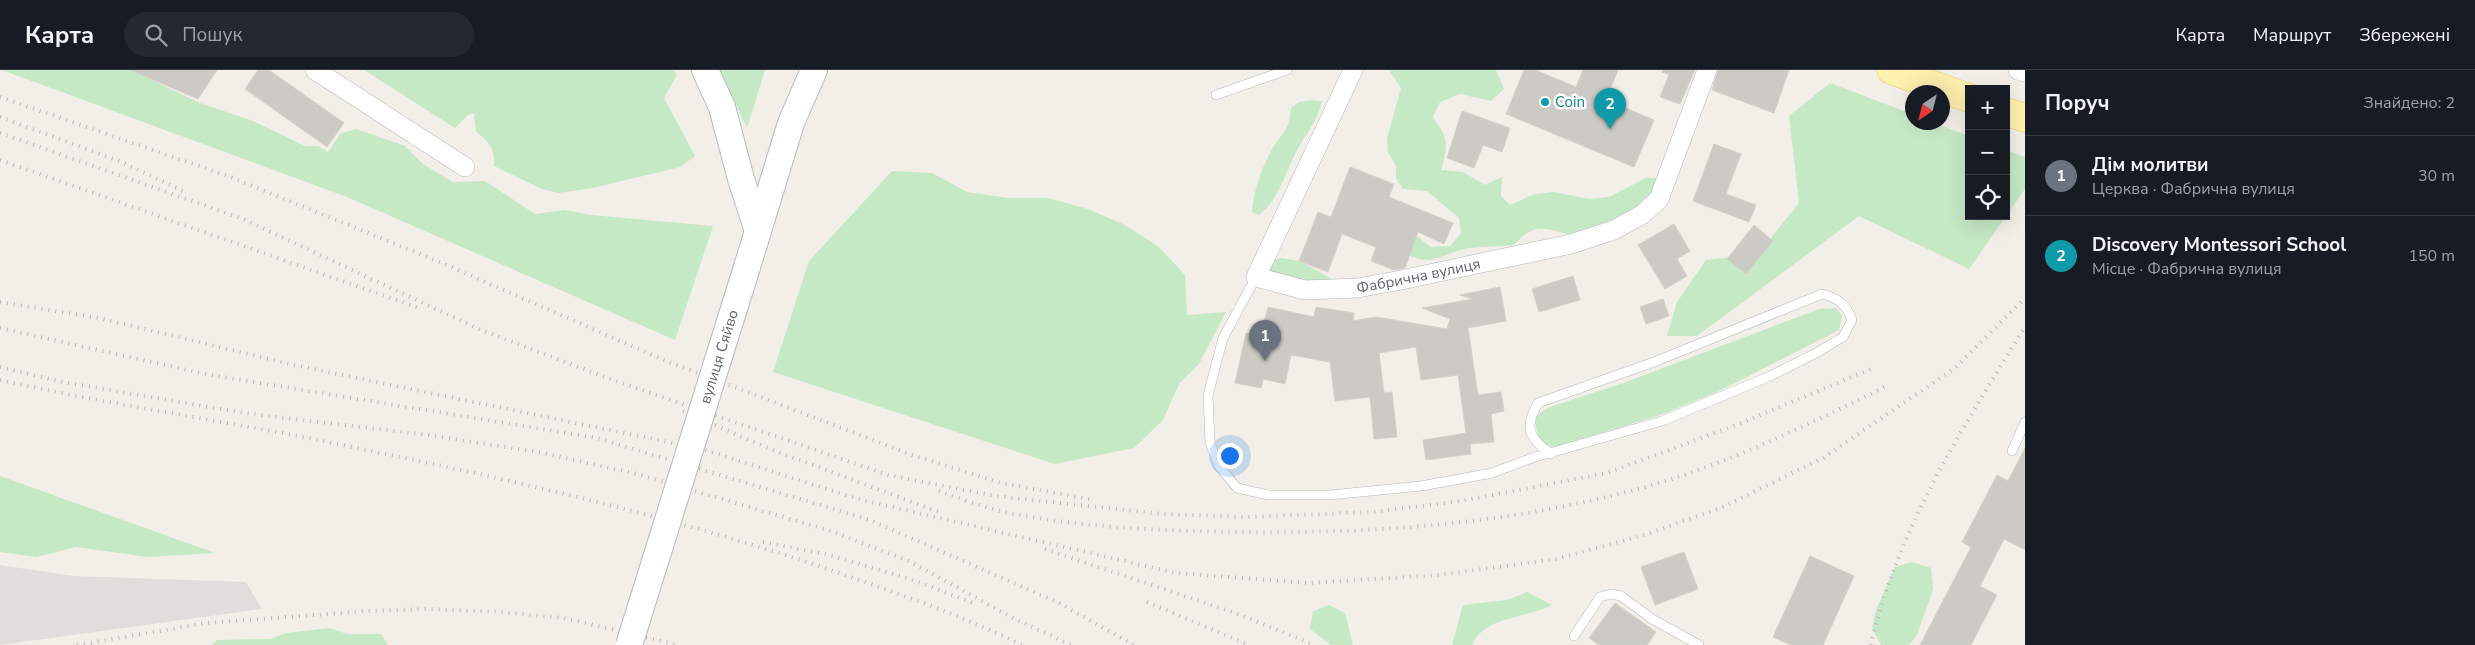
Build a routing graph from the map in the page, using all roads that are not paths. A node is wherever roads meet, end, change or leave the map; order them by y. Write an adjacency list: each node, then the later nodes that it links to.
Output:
1 (315, 70): 14 (street)
2 (705, 70): 15 (main road)
3 (814, 70): 15 (main road, вулиця Сяйво)
4 (1286, 70): 10 (lane)
5 (1353, 70): 16 (street)
6 (1707, 70): 16 (street, Фабрична вулиця)
7 (1891, 70): 11 (main road)
8 (2018, 70): 9 (street)
9 (2025, 72)
10 (1216, 95)
11 (1965, 97)
12 (2010, 113): 13 (main road)
13 (2025, 118)
14 (465, 167)
15 (758, 230): 21 (main road, вулиця Сяйво, bridge)
16 (1256, 277): 19 (lane)
17 (2025, 422): 18 (lane)
18 (2012, 451)
19 (1551, 454): 19 (lane)
20 (1574, 636): 22 (lane)
21 (629, 645)
22 (1699, 645)

